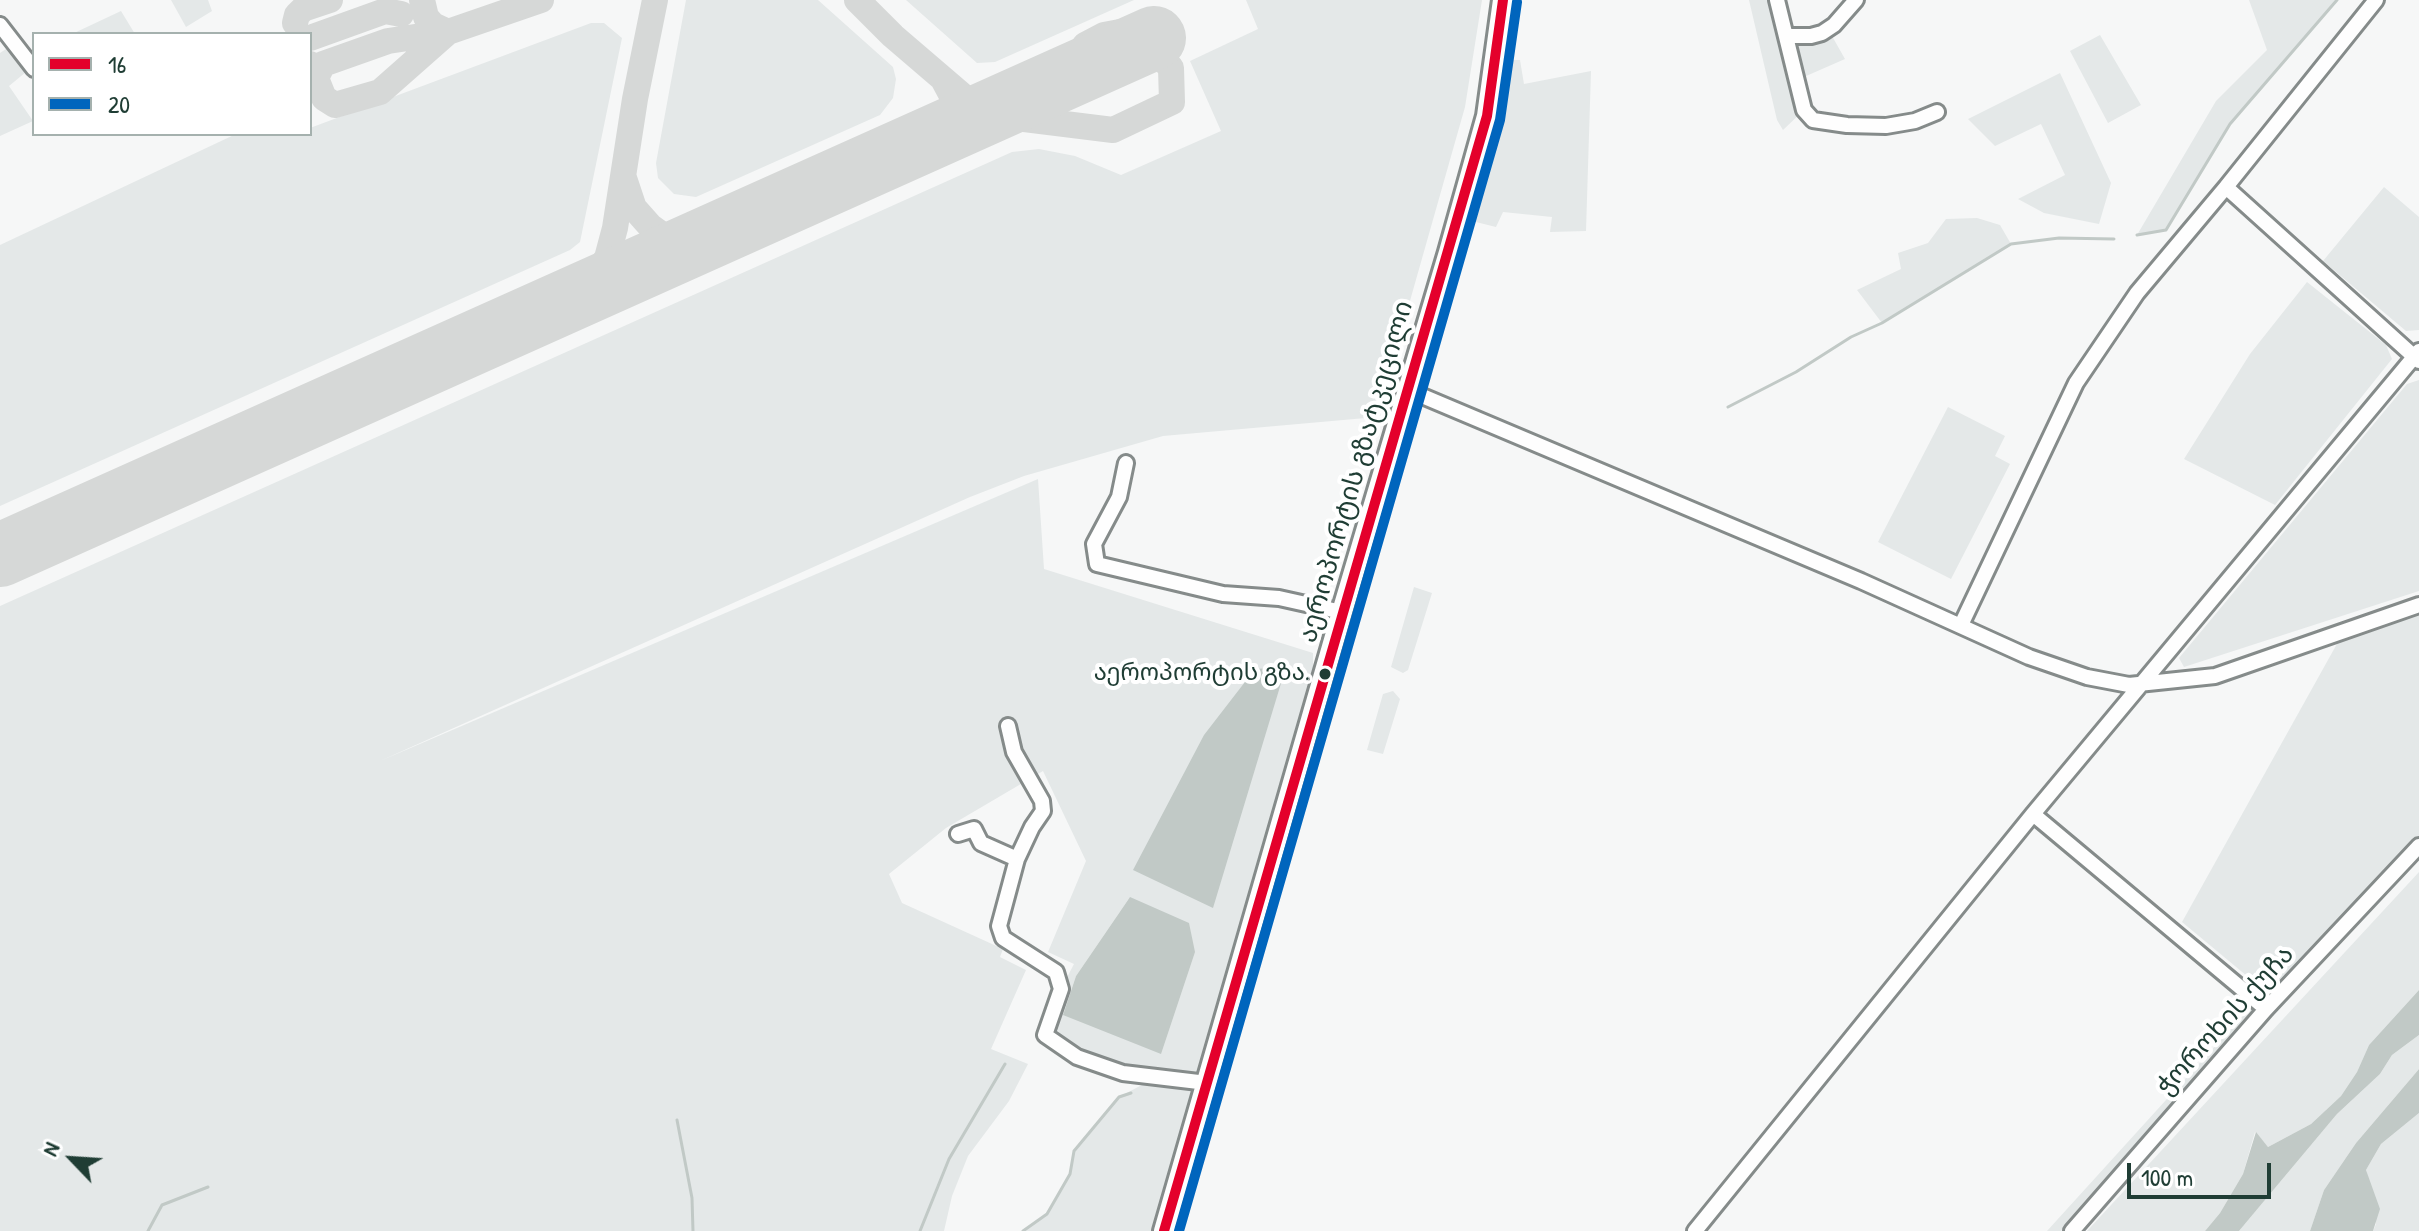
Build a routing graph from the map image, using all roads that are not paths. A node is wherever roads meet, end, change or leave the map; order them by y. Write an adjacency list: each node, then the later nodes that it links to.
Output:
1 (1503, 0): 11 (highway, აეროპორტის გზატკეცილი)
2 (1777, 0): 6 (street)
3 (1856, 0): 6 (street)
4 (2376, 0): 9 (street)
5 (0, 25): 7 (street)
6 (1786, 36): 8 (street)
7 (32, 66)
8 (1937, 112)
9 (2226, 187): 10 (street); 15 (street)
10 (2417, 356): 16 (street)
11 (1408, 390): 14 (highway, აეროპორტის გზატკეცილი); 15 (street)
12 (1126, 463): 14 (street)
13 (2419, 605): 16 (street)
14 (1342, 612): 23 (highway, აეროპორტის გზატკეცილი)
15 (1961, 625): 16 (street)
16 (2143, 684): 18 (street)
17 (1008, 726): 21 (street)
18 (2033, 814): 22 (street); 25 (street)
19 (958, 834): 21 (street)
20 (2419, 846): 22 (street, ჭოროხის ქუჩა)
21 (1017, 859): 23 (street)
22 (2266, 1009): 26 (street, ჭოროხის ქუჩა)
23 (1207, 1083): 24 (highway, აეროპორტის გზატკეცილი)
24 (1164, 1231)
25 (1695, 1231)
26 (2072, 1231)

